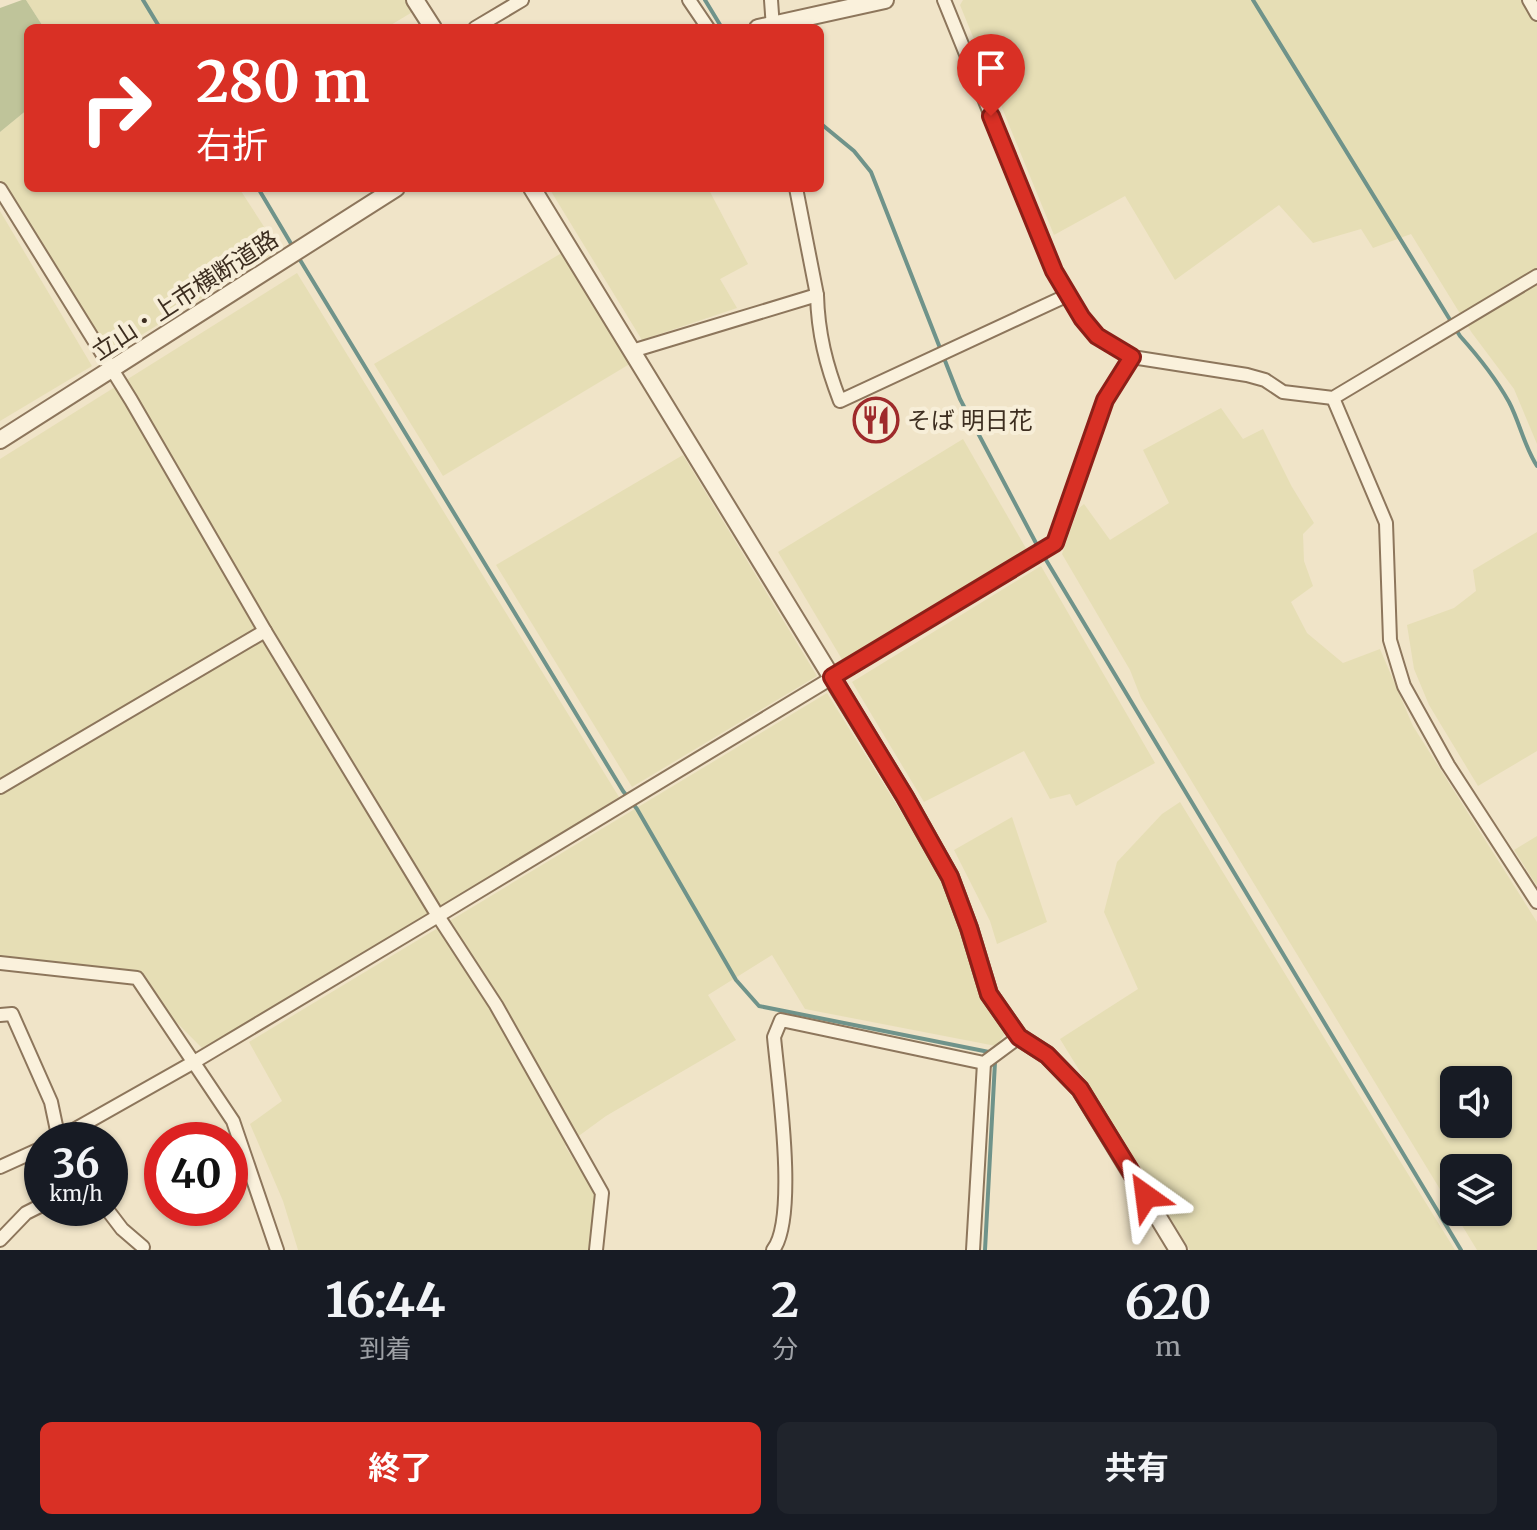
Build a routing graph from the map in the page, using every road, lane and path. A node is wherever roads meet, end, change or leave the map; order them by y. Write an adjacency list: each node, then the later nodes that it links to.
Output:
1 (415, 0): 9 (street)
2 (522, 0): 10 (street)
3 (689, 0): 11 (street)
4 (771, 0): 12 (street)
5 (885, 0): 13 (street)
6 (944, 0): 20 (street)
7 (1529, 0): 8 (street)
8 (1537, 14)
9 (430, 24)
10 (482, 24)
11 (705, 24)
12 (768, 24)
13 (781, 24)
14 (0, 189): 23 (street)
15 (390, 192): 23 (street, 立山・上市横断道路)
16 (534, 192): 21 (street)
17 (797, 192): 19 (street)
18 (1537, 276): 24 (street)
19 (817, 295): 20 (street); 21 (street)
20 (1068, 295): 22 (street)
21 (632, 351): 27 (street)
22 (1132, 357): 24 (street); 27 (street)
23 (112, 370): 25 (street, 立山・上市横断道路); 26 (street)
24 (1333, 398): 29 (street)
25 (0, 440)
26 (265, 631): 28 (street); 30 (street)
27 (832, 677): 30 (street); 33 (street)
28 (0, 787)
29 (1537, 902)
30 (438, 916): 34 (street); 45 (street)
31 (0, 963): 34 (street)
32 (0, 1015): 36 (street)
33 (1019, 1037): 35 (street); 48 (street)
34 (194, 1062): 37 (street); 44 (street)
35 (984, 1063): 46 (street); 47 (street)
36 (54, 1122)
37 (89, 1122)
38 (24, 1156): 39 (street)
39 (0, 1167)
40 (24, 1215): 42 (street)
41 (120, 1226): 43 (street)
42 (0, 1240)
43 (143, 1247)
44 (277, 1250)
45 (596, 1250)
46 (773, 1250)
47 (973, 1250)
48 (1178, 1250)

